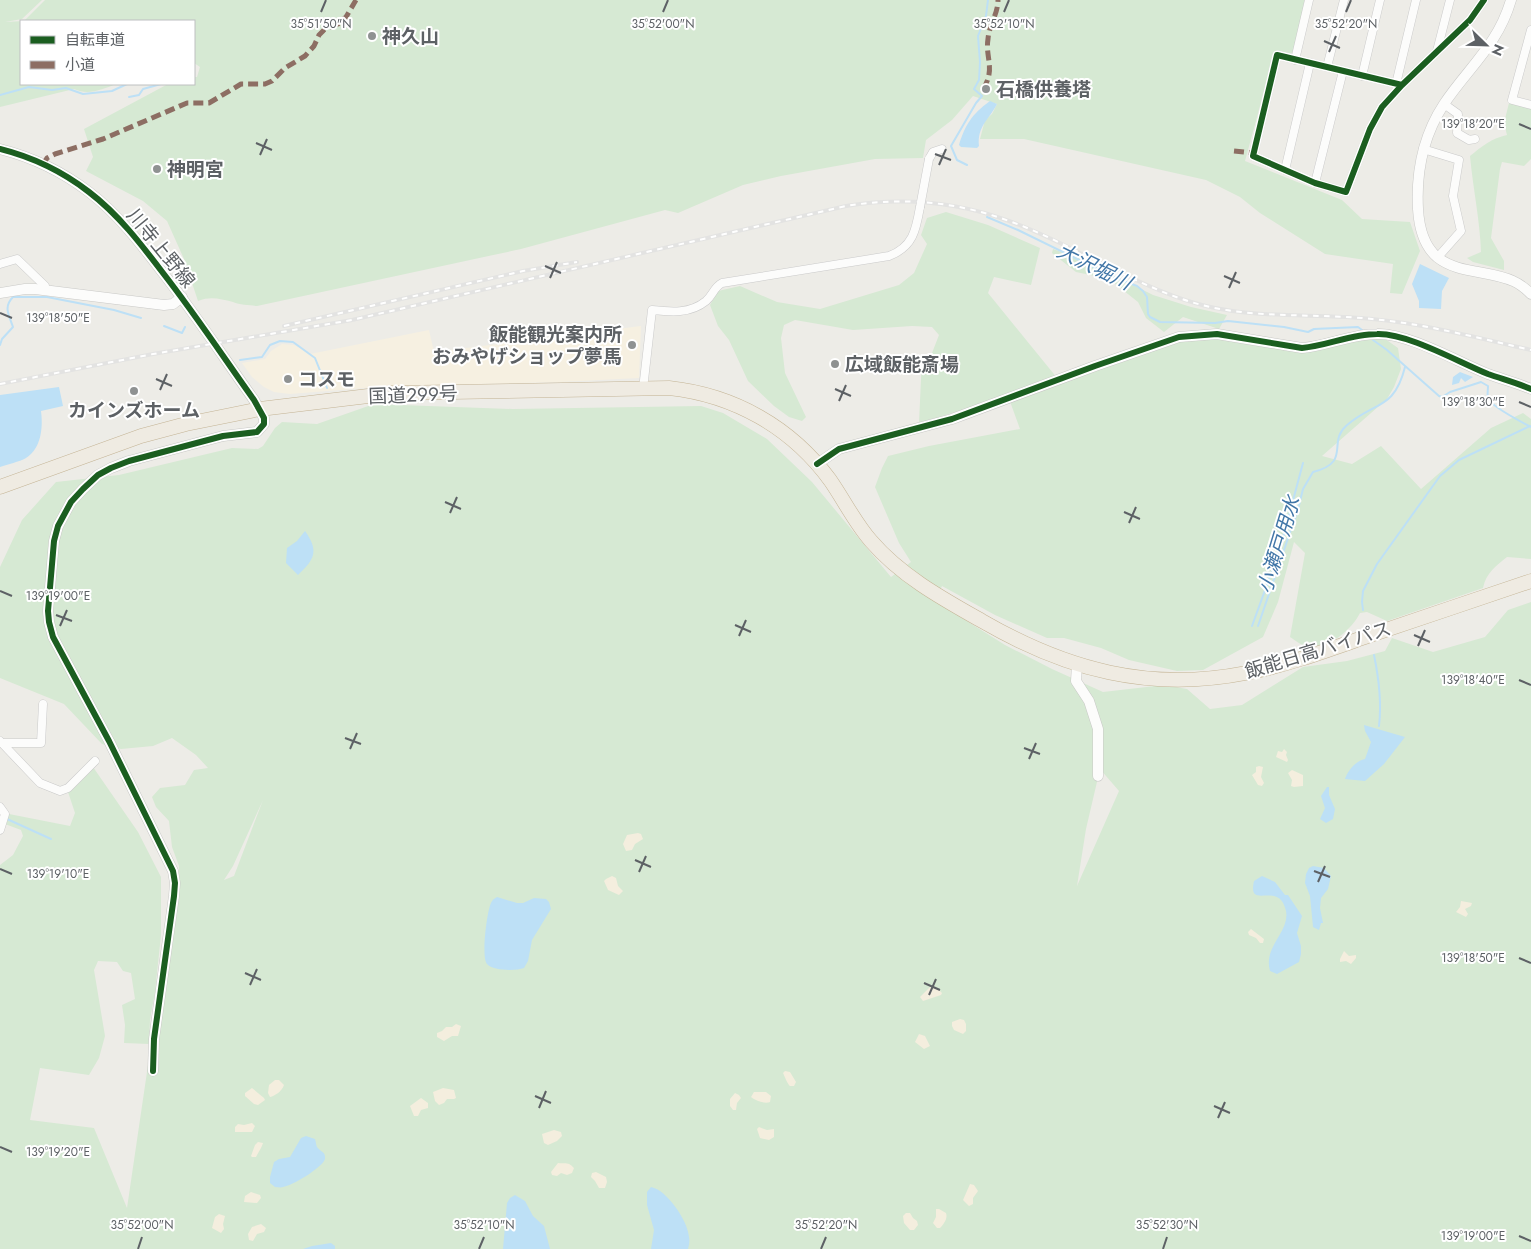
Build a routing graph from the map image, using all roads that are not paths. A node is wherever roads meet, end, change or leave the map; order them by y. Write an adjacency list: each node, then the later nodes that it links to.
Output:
1 (1309, 0): 11 (street)
2 (1344, 0): 13 (street)
3 (1380, 0): 15 (street)
4 (1416, 0): 16 (street)
5 (1450, 0): 10 (street)
6 (1484, 0): 10 (street)
7 (1511, 0): 17 (street)
8 (1531, 30): 9 (street)
9 (1529, 48): 18 (street)
10 (1437, 51): 16 (street)
11 (1295, 60): 12 (street); 23 (street)
12 (1310, 63): 13 (street); 23 (street)
13 (1327, 67): 14 (street)
14 (1343, 71): 15 (street); 24 (street)
15 (1362, 76): 16 (street)
16 (1399, 84): 24 (street)
17 (1444, 104): 19 (street); 22 (street)
18 (1531, 105)
19 (1475, 139)
20 (0, 149): 30 (street, 川寺上野線)
21 (942, 149): 32 (street, bridge)
22 (1423, 149): 25 (street); 25 (street)
23 (1285, 170): 24 (street)
24 (1315, 183)
25 (1438, 257): 29 (street)
26 (0, 263): 27 (street)
27 (44, 290): 28 (street); 30 (street)
28 (0, 293)
29 (1531, 294)
30 (182, 297): 33 (street, 川寺上野線)
31 (1530, 385): 34 (street)
32 (643, 389): 33 (highway, 国道299号); 34 (highway, 国道299号)
33 (260, 409): 35 (highway, 国道299号); 44 (street)
34 (816, 464): 37 (highway, 飯能日高バイパス)
35 (0, 488)
36 (1531, 581): 37 (highway, 飯能日高バイパス)
37 (1077, 665): 41 (street)
38 (43, 704): 39 (street)
39 (0, 742): 40 (street)
40 (95, 760)
41 (1098, 776)
42 (0, 808): 43 (street)
43 (0, 830)
44 (153, 1071)

